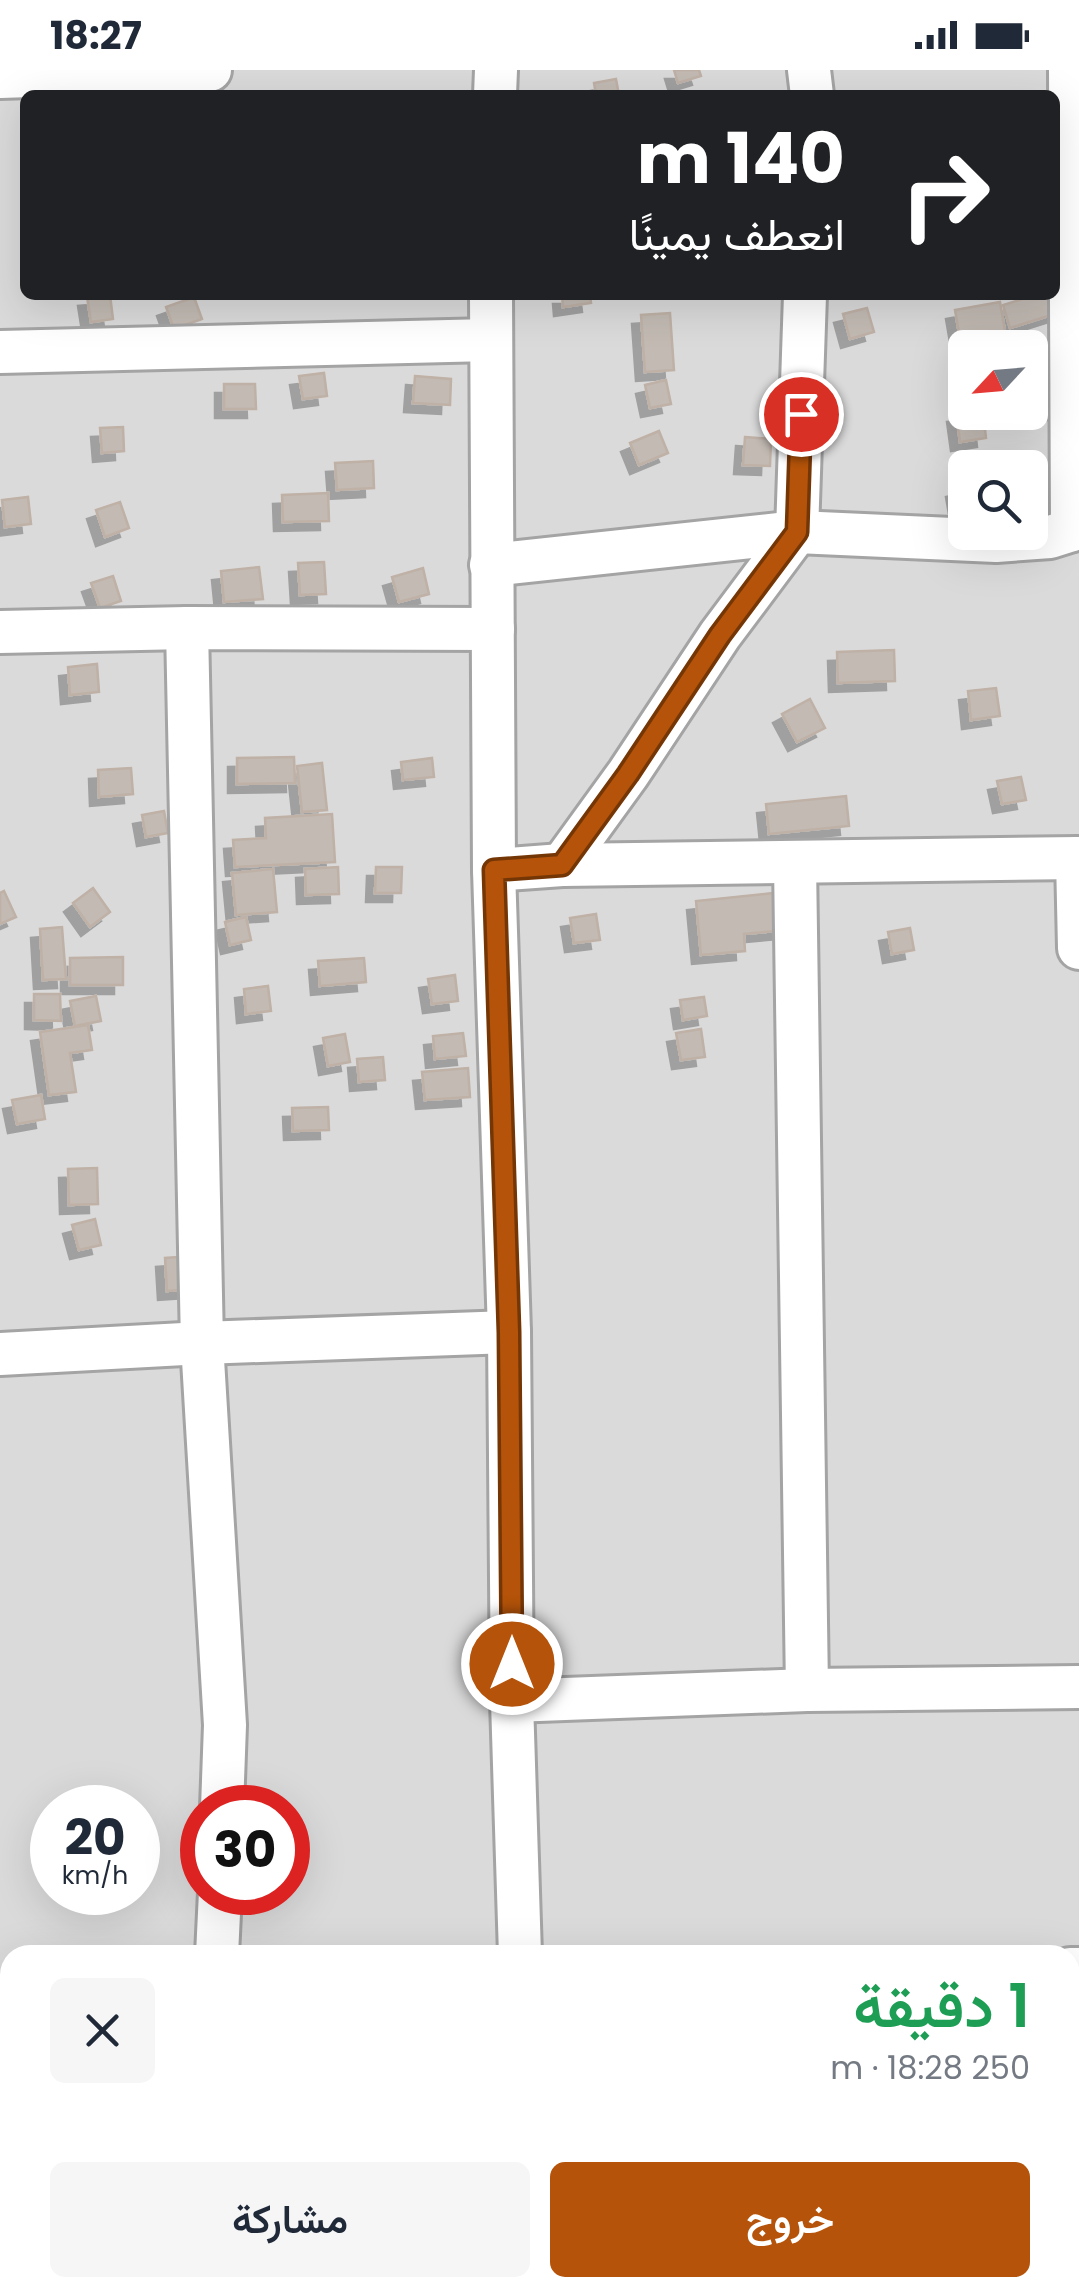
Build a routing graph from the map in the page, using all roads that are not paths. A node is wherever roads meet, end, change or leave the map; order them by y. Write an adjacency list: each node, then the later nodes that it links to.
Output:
1 (210, 70): 3 (street)
2 (1070, 70): 8 (street)
3 (0, 77)
4 (491, 300): 6 (street)
5 (805, 300): 9 (street)
6 (490, 340): 7 (street); 10 (street)
7 (0, 352)
8 (1076, 527): 9 (street)
9 (797, 532): 10 (street); 16 (street)
10 (491, 565): 12 (street)
11 (187, 628): 12 (street); 13 (street); 20 (street)
12 (493, 630): 17 (street)
13 (0, 632)
14 (1078, 858): 15 (street); 18 (street)
15 (795, 862): 16 (street); 23 (street)
16 (562, 865): 17 (street)
17 (494, 870): 19 (street)
18 (1079, 948)
19 (509, 1332): 20 (street); 24 (street)
20 (202, 1343): 21 (street); 25 (street)
21 (0, 1354)
22 (1079, 1688): 23 (street)
23 (807, 1690): 24 (street)
24 (512, 1701): 28 (street)
25 (223, 1785)
26 (219, 1915): 27 (street)
27 (218, 1945)
28 (520, 1945)

